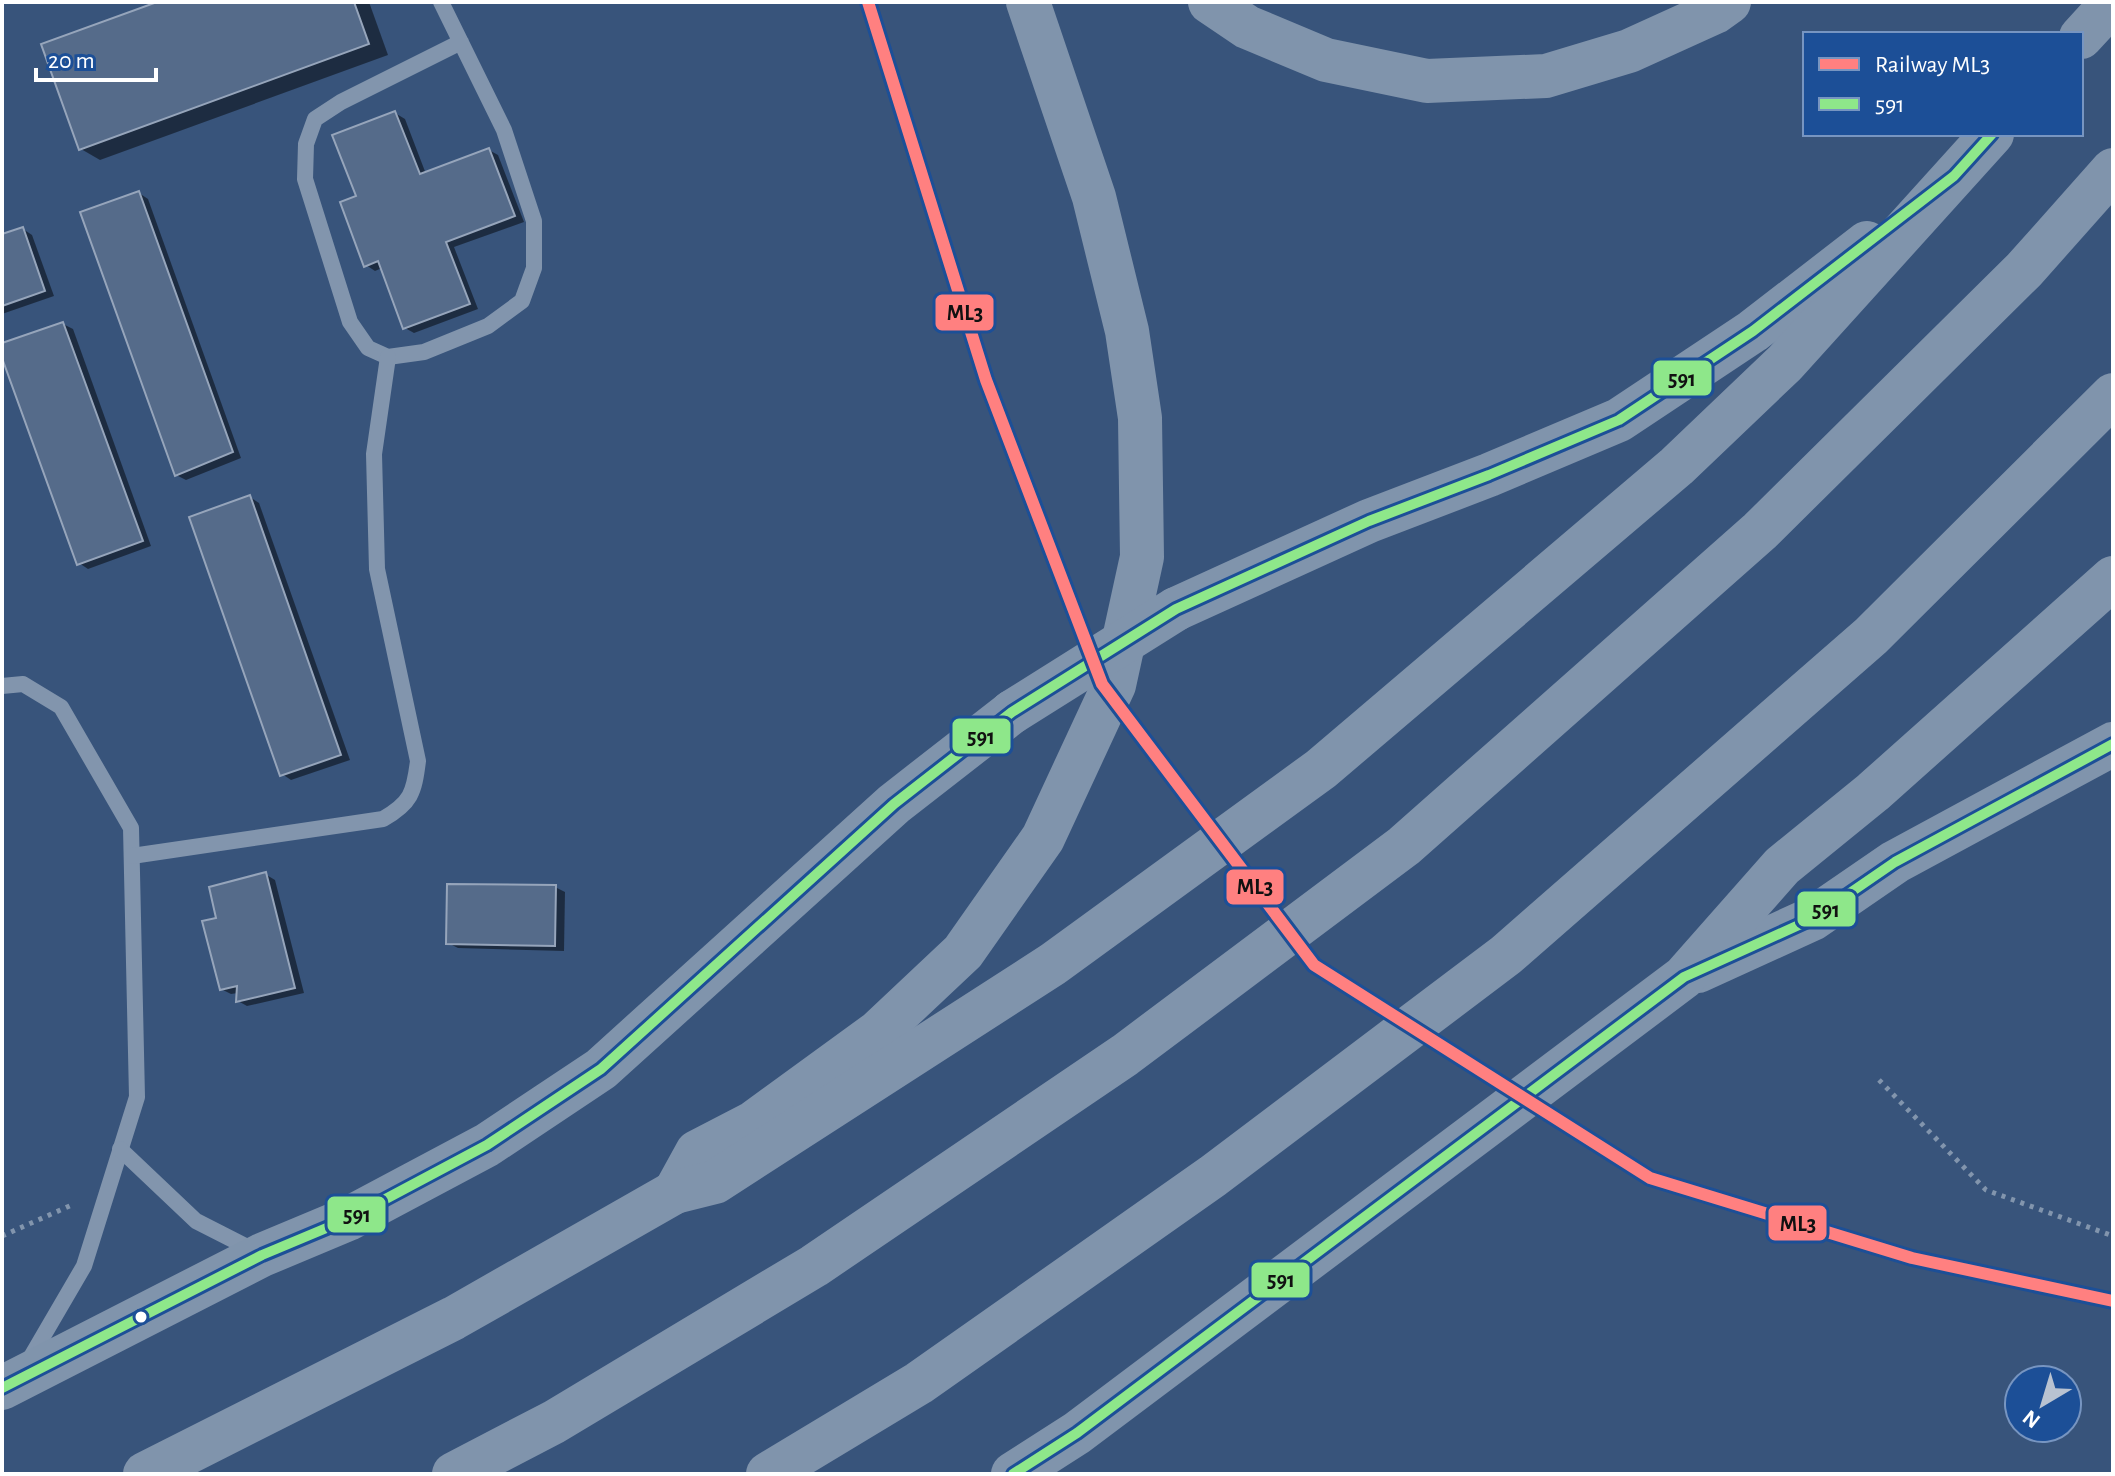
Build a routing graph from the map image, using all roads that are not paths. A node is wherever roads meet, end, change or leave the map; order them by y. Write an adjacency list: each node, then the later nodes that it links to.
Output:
1 (441, 2): 7 (lane)
2 (1028, 2): 19 (highway)
3 (1210, 2): 4 (highway)
4 (1729, 2)
5 (2113, 2): 6 (highway)
6 (2083, 35)
7 (461, 42): 11 (lane); 11 (lane)
8 (1990, 136): 10 (highway)
9 (2113, 170): 23 (highway)
10 (1954, 176): 19 (highway); 20 (highway, bridge)
11 (388, 357): 16 (lane)
12 (2113, 395): 24 (highway)
13 (2113, 578): 17 (highway)
14 (2, 686): 16 (lane)
15 (2113, 744): 17 (highway)
16 (132, 856): 18 (lane)
17 (1684, 977): 25 (highway)
18 (120, 1149): 20 (lane); 21 (lane)
19 (675, 1192): 22 (highway)
20 (262, 1255): 21 (highway)
21 (10, 1384)
22 (145, 1474)
23 (454, 1474)
24 (768, 1474)
25 (1013, 1474)

